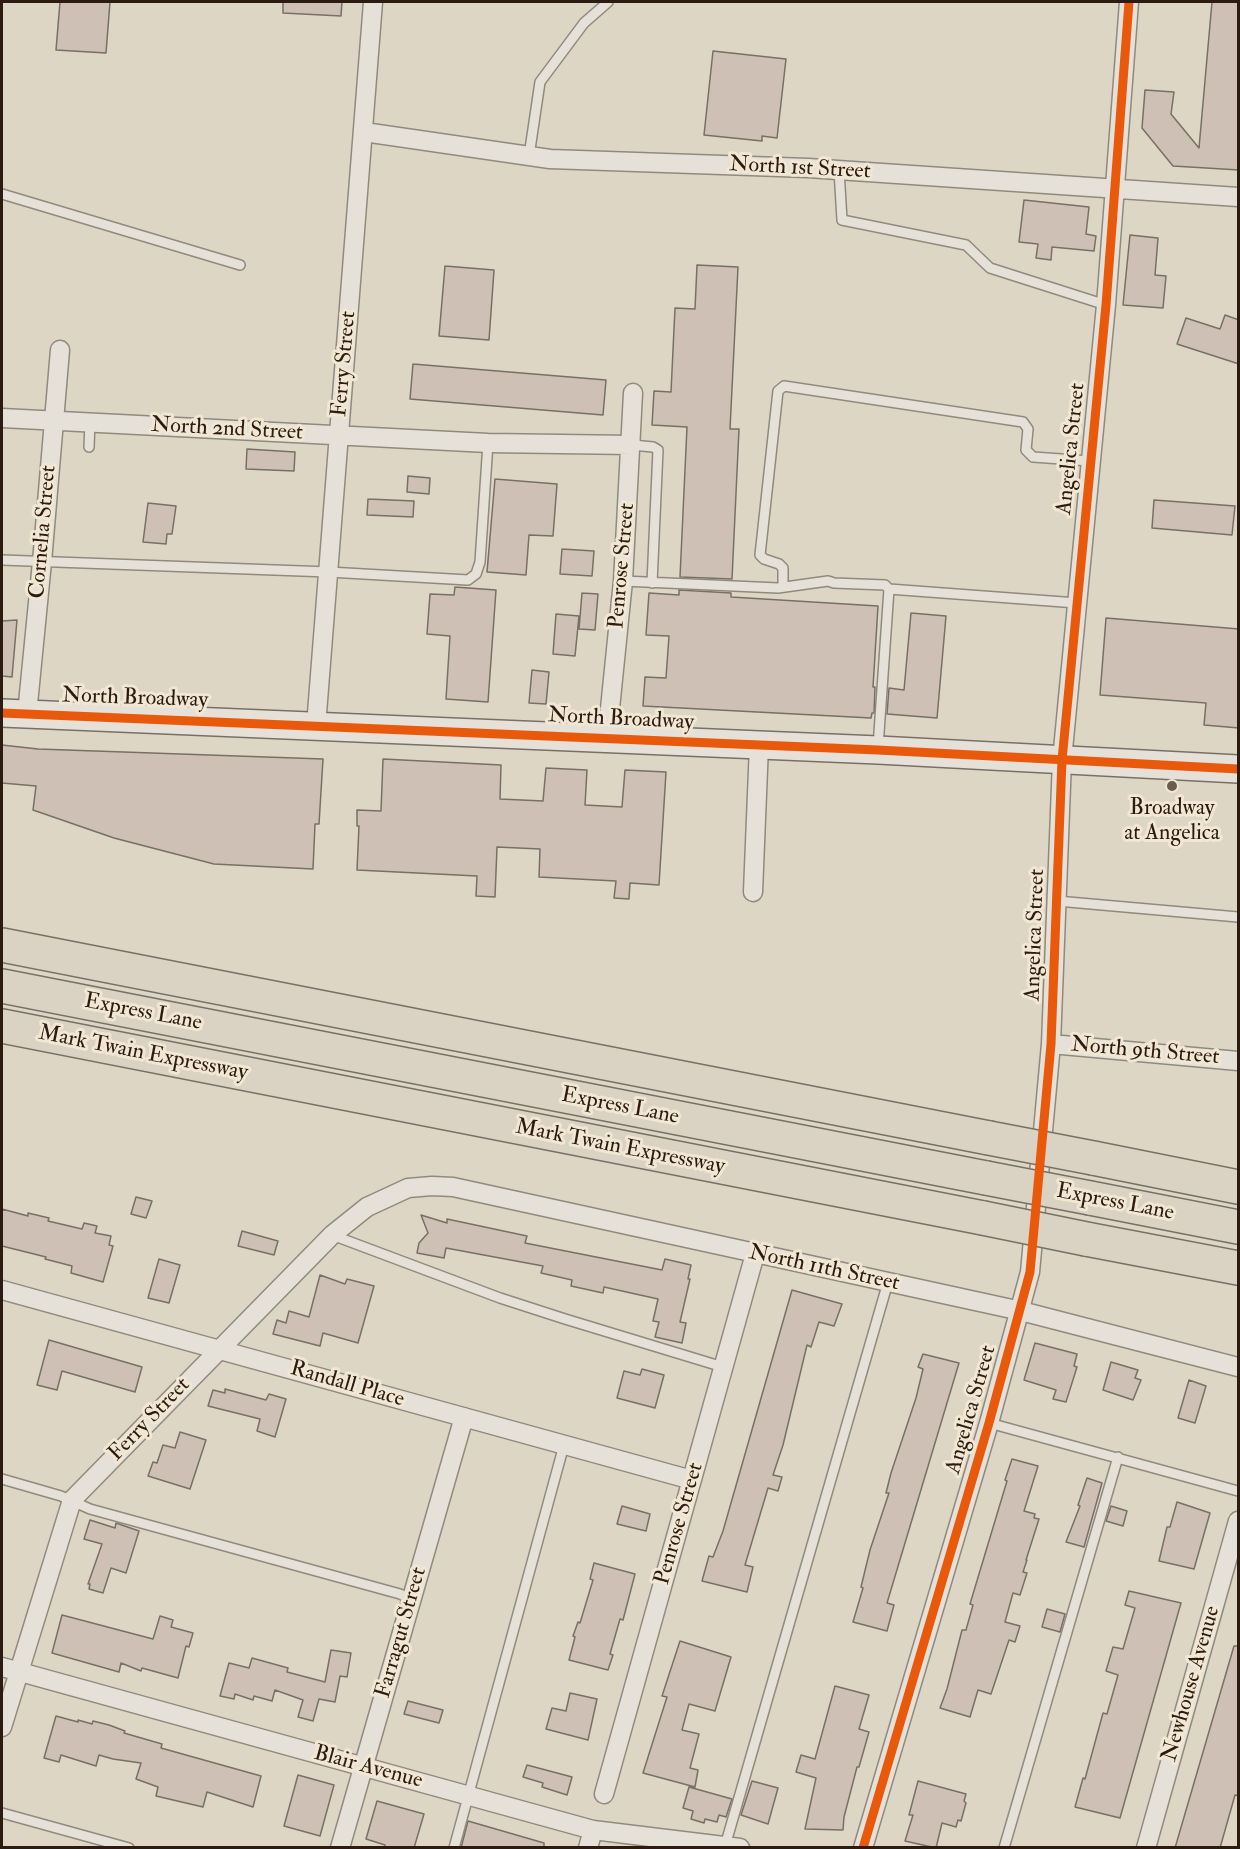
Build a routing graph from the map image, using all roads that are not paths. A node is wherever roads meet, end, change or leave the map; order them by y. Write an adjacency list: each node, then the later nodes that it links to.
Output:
1 (373, 2): 4 (street, Ferry Street)
2 (608, 2): 5 (lane)
3 (1129, 2): 7 (street, Angelica Street)
4 (364, 132): 5 (street, North 1st Street); 17 (street, Ferry Street)
5 (529, 156): 6 (street, North 1st Street)
6 (839, 170): 7 (street, North 1st Street); 11 (lane)
7 (1115, 188): 9 (street, North 1st Street); 11 (street, Angelica Street)
8 (2, 194): 10 (lane)
9 (1239, 197)
10 (240, 265)
11 (1106, 304): 21 (street, Angelica Street)
12 (60, 350): 15 (street, Cornelia Street)
13 (633, 393): 19 (street, Penrose Street)
14 (2, 418): 15 (street, North 2nd Street)
15 (54, 419): 16 (street, North 2nd Street); 23 (street, Cornelia Street)
16 (90, 422): 17 (street, North 2nd Street); 20 (lane)
17 (339, 436): 18 (street, North 2nd Street); 24 (street, Ferry Street)
18 (488, 443): 19 (street, North 2nd Street); 24 (lane)
19 (632, 445): 25 (street, Penrose Street); 26 (lane)
20 (89, 447)
21 (1090, 461): 27 (lane); 29 (street, Angelica Street)
22 (2, 560): 23 (lane)
23 (42, 562): 24 (lane); 30 (street, Cornelia Street)
24 (328, 572): 31 (street, Ferry Street)
25 (623, 581): 26 (lane); 32 (street, Penrose Street)
26 (652, 583): 27 (lane)
27 (783, 587): 28 (lane)
28 (889, 589): 29 (lane); 34 (lane)
29 (1077, 603): 35 (street, Angelica Street)
30 (14, 714): 31 (main road, North Broadway)
31 (316, 726): 32 (main road, North Broadway)
32 (607, 738): 33 (main road, North Broadway)
33 (759, 746): 34 (main road, North Broadway); 37 (street)
34 (878, 750): 35 (main road, North Broadway)
35 (1062, 760): 36 (main road, North Broadway); 38 (street, Angelica Street)
36 (1239, 769)
37 (753, 892)
38 (1057, 901): 39 (lane); 43 (street, Angelica Street)
39 (1239, 917)
40 (2, 945): 45 (highway, bridge)
41 (2, 986): 47 (highway, Express Lane, bridge)
42 (2, 1026): 50 (highway, Mark Twain Expressway, bridge)
43 (1051, 1044): 44 (street, North 9th Street); 53 (street, Angelica Street)
44 (1239, 1061)
45 (1239, 1187)
46 (408, 1188): 48 (street, Ferry Street); 49 (street, North 11th Street)
47 (1239, 1227)
48 (332, 1236): 54 (street, Ferry Street); 55 (lane)
49 (755, 1254): 51 (street, North 11th Street); 55 (street, Penrose Street)
50 (1239, 1268)
51 (888, 1282): 53 (street, North 11th Street); 74 (lane)
52 (2, 1290): 54 (street, Randall Place)
53 (1021, 1311): 56 (street, North 11th Street); 58 (street, Angelica Street)
54 (219, 1349): 57 (street, Randall Place); 64 (street, Ferry Street)
55 (723, 1367): 62 (street, Penrose Street)
56 (1239, 1367)
57 (464, 1418): 59 (street, Randall Place); 66 (street, Farragut Street)
58 (989, 1423): 60 (lane); 78 (street, Angelica Street)
59 (564, 1445): 62 (street, Randall Place); 71 (lane)
60 (1118, 1457): 63 (lane); 79 (lane)
61 (2, 1479): 64 (lane)
62 (693, 1480): 70 (street, Penrose Street)
63 (1239, 1491)
64 (72, 1500): 66 (lane); 67 (street, Ferry Street)
65 (1239, 1521): 80 (street, Newhouse Avenue)
66 (412, 1600): 69 (street, Farragut Street)
67 (10, 1669): 68 (street, Ferry Street); 69 (street, Blair Avenue)
68 (2, 1727)
69 (364, 1767): 71 (street, Blair Avenue); 76 (street, Farragut Street)
70 (604, 1794)
71 (469, 1796): 73 (street, Blair Avenue); 77 (lane)
72 (2, 1813): 75 (lane)
73 (590, 1839): 74 (street, Blair Avenue)
74 (732, 1847)
75 (129, 1848)
76 (340, 1848)
77 (454, 1848)
78 (863, 1848)
79 (1004, 1848)
80 (1146, 1848)

